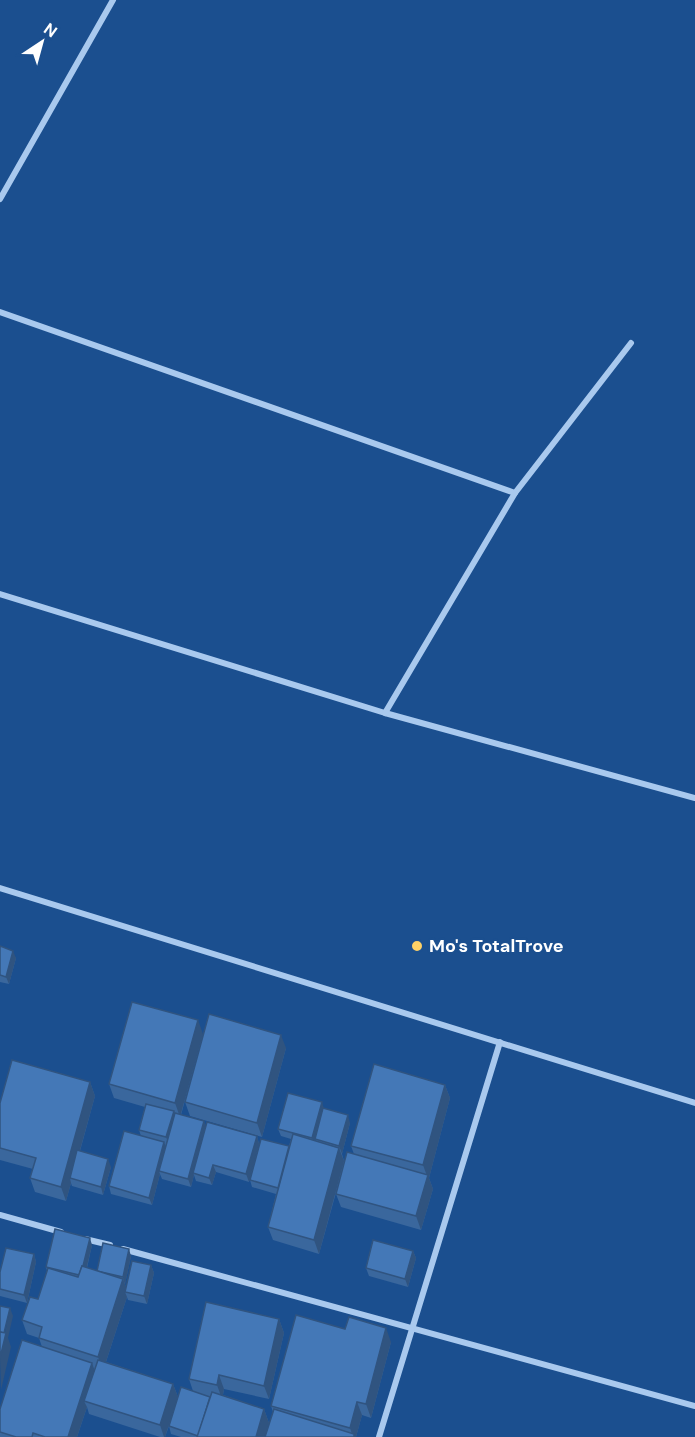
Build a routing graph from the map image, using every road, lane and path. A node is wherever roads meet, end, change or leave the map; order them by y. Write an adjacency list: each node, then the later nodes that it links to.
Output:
1 (113, 0): 2 (street)
2 (1, 194)
3 (0, 312): 5 (street)
4 (631, 343): 5 (street)
5 (515, 493): 7 (street)
6 (0, 594): 7 (street)
7 (385, 713): 8 (street)
8 (695, 798)
9 (0, 888): 10 (street)
10 (500, 1042): 11 (street); 15 (street)
11 (695, 1103)
12 (0, 1215): 13 (street)
13 (69, 1234)
14 (80, 1237): 15 (street)
15 (413, 1329): 16 (street); 17 (street)
16 (695, 1406)
17 (380, 1437)

